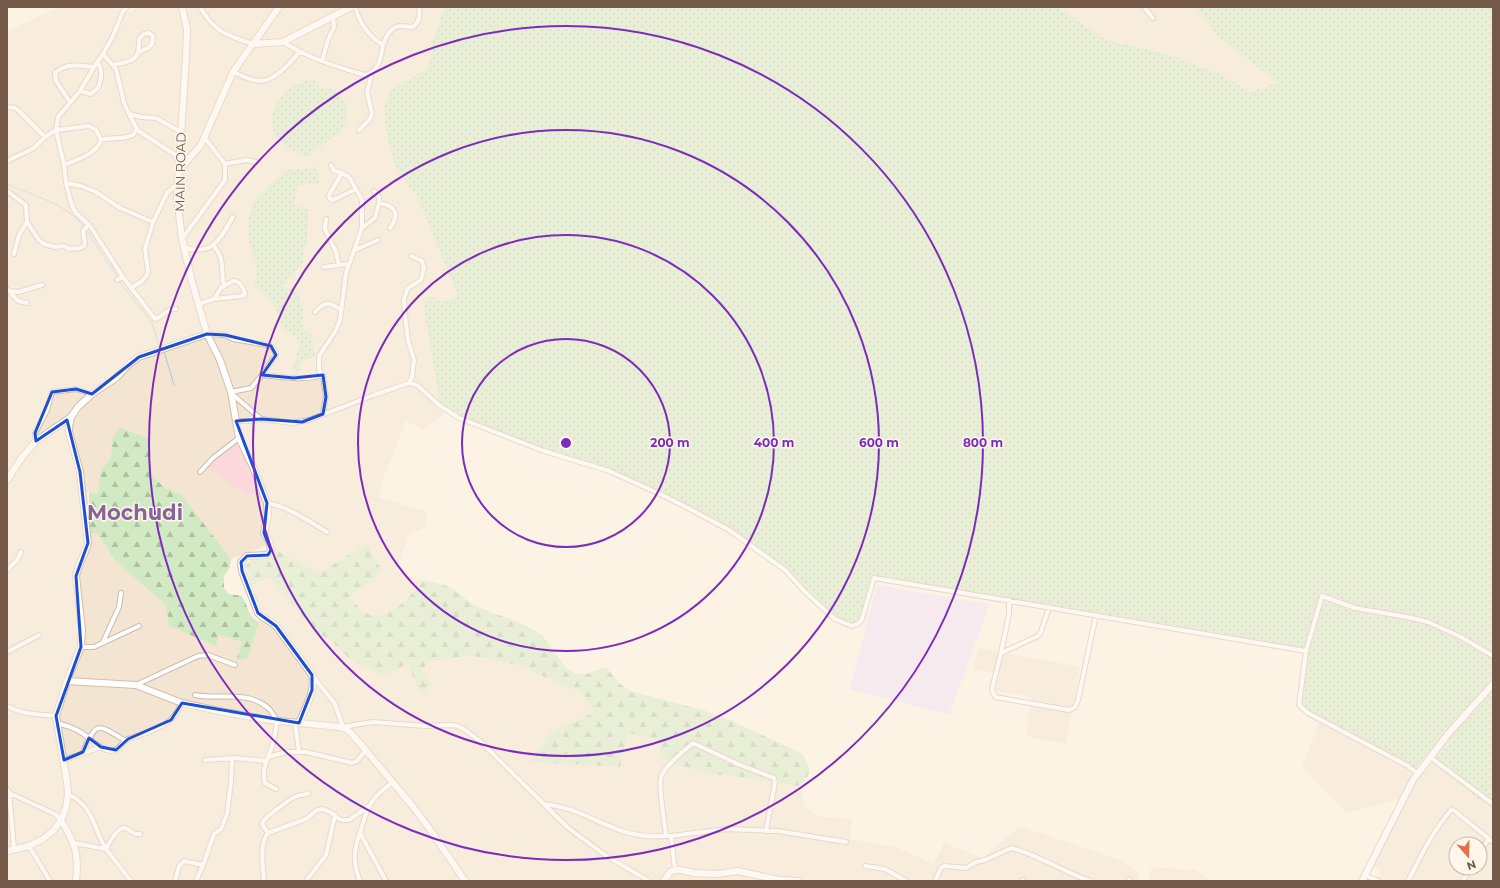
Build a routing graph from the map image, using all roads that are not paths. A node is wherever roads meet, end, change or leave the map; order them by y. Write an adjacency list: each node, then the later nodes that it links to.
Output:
1 (127, 7): 16 (street)
2 (182, 7): 30 (street, MAIN ROAD)
3 (200, 7): 12 (street)
4 (279, 7): 12 (street)
5 (350, 7): 9 (street)
6 (355, 7): 13 (street)
7 (419, 7): 13 (street)
8 (1144, 7): 10 (street)
9 (332, 17): 11 (street); 17 (street)
10 (1153, 18)
11 (283, 42): 12 (street); 15 (street)
12 (253, 44): 21 (street)
13 (383, 45): 22 (street)
14 (138, 52): 14 (street); 19 (street)
15 (300, 52): 17 (street); 21 (street)
16 (103, 54): 18 (street); 19 (street)
17 (322, 61): 22 (street)
18 (97, 62): 20 (street); 23 (street)
19 (114, 65): 26 (street)
20 (94, 67): 23 (street); 24 (street)
21 (233, 72): 32 (street)
22 (370, 74): 29 (street)
23 (80, 90): 24 (street)
24 (70, 102): 27 (street)
25 (7, 107): 31 (street)
26 (129, 114): 28 (street); 30 (street)
27 (56, 130): 31 (street); 33 (street); 38 (street)
28 (137, 130): 33 (street); 34 (street)
29 (359, 130)
30 (181, 132): 34 (street, MAIN ROAD)
31 (45, 137): 35 (street)
32 (205, 138): 37 (street); 40 (street)
33 (101, 140): 38 (street)
34 (180, 158): 40 (street, MAIN ROAD)
35 (7, 161)
36 (256, 162): 37 (street)
37 (225, 164): 55 (street)
38 (64, 165): 42 (street)
39 (331, 165): 41 (street)
40 (179, 170): 43 (street, MAIN ROAD)
41 (342, 173): 44 (street); 44 (street)
42 (66, 183): 51 (street); 52 (street)
43 (178, 183): 51 (street); 55 (street, MAIN ROAD)
44 (356, 189): 53 (street)
45 (374, 191): 47 (street)
46 (7, 192): 50 (street)
47 (379, 203): 53 (street); 54 (street)
48 (233, 217): 57 (street)
49 (326, 219): 63 (street)
50 (27, 222): 52 (street); 60 (street)
51 (153, 222): 67 (street)
52 (86, 228): 67 (street)
53 (362, 228): 59 (street)
54 (390, 228)
55 (182, 239): 58 (street, MAIN ROAD)
56 (378, 240): 59 (street)
57 (214, 245): 58 (street); 66 (street)
58 (183, 247): 71 (street, MAIN ROAD)
59 (355, 250): 62 (street)
60 (14, 254)
61 (411, 256): 78 (street)
62 (348, 264): 63 (street); 73 (street)
63 (339, 265): 64 (street)
64 (324, 267)
65 (42, 285): 68 (street)
66 (224, 286): 69 (street); 69 (street)
67 (131, 288): 72 (street)
68 (8, 290): 70 (street)
69 (214, 299): 71 (street)
70 (27, 303)
71 (198, 304): 75 (street, MAIN ROAD)
72 (176, 309)
73 (341, 310): 74 (street); 77 (street)
74 (315, 312)
75 (206, 334): 76 (street); 79 (street, MAIN ROAD); 80 (street)
76 (262, 375): 77 (street); 79 (street)
77 (323, 375): 81 (street)
78 (409, 383): 81 (street); 94 (street)
79 (231, 392): 83 (street); 84 (street, MAIN ROAD)
80 (92, 394): 82 (street); 86 (street)
81 (323, 414): 83 (street)
82 (71, 417): 86 (street); 100 (street)
83 (261, 419): 84 (street)
84 (236, 421): 85 (street, MAIN ROAD)
85 (239, 438): 87 (street); 89 (street, MAIN ROAD)
86 (36, 441): 88 (street)
87 (200, 472)
88 (7, 480)
89 (267, 503): 90 (street); 106 (street)
90 (327, 532)
91 (21, 552): 92 (street)
92 (7, 570)
93 (121, 593): 99 (street)
94 (1009, 600): 95 (street); 103 (street)
95 (1049, 607): 96 (street); 103 (street)
96 (1096, 614): 101 (street); 103 (street)
97 (139, 626): 99 (street)
98 (39, 635): 102 (street)
99 (103, 642): 100 (street)
100 (81, 647): 107 (street)
101 (1306, 650): 104 (street); 129 (street)
102 (7, 652)
103 (1001, 652)
104 (1493, 656)
105 (235, 665): 109 (street)
106 (312, 675): 116 (street); 117 (street)
107 (67, 681): 109 (street); 113 (street)
108 (1493, 684): 124 (street)
109 (136, 685): 111 (street)
110 (195, 695): 114 (street)
111 (182, 703): 114 (street); 119 (street)
112 (7, 706): 113 (street)
113 (56, 716): 115 (street)
114 (277, 721): 116 (street); 126 (street)
115 (56, 723): 118 (street); 127 (street)
116 (297, 723): 117 (street); 123 (street)
117 (341, 727): 121 (street); 135 (street)
118 (89, 738): 119 (street); 120 (street); 122 (street)
119 (126, 741): 120 (street)
120 (101, 747): 122 (street)
121 (366, 750): 123 (street); 130 (street)
122 (83, 752): 127 (street)
123 (299, 752): 126 (street)
124 (1430, 757): 129 (street); 136 (street)
125 (232, 758): 126 (street); 128 (street); 151 (street)
126 (267, 759): 131 (street)
127 (64, 760): 134 (street)
128 (205, 760)
129 (1417, 774): 154 (street)
130 (392, 782): 137 (street); 164 (street)
131 (276, 789)
132 (8, 791): 139 (street); 150 (street)
133 (309, 792): 141 (street)
134 (68, 794): 139 (street); 149 (street)
135 (543, 804): 144 (street); 165 (street)
136 (1493, 804)
137 (369, 806): 138 (street); 142 (street)
138 (334, 815): 141 (street); 161 (street)
139 (61, 820): 147 (street); 148 (street)
140 (766, 831): 144 (street); 144 (street); 146 (street)
141 (268, 833): 160 (street)
142 (360, 833): 162 (street); 163 (street)
143 (140, 834): 149 (street)
144 (668, 836): 153 (street)
145 (1491, 840): 172 (street)
146 (846, 842)
147 (74, 843): 149 (street); 156 (street)
148 (29, 846): 150 (street); 155 (street)
149 (106, 849): 157 (street)
150 (10, 850)
151 (203, 865): 158 (street); 159 (street)
152 (865, 866): 168 (street)
153 (675, 870): 166 (street); 167 (street)
154 (1363, 878): 171 (street)
155 (50, 881)
156 (76, 881)
157 (131, 881)
158 (175, 881)
159 (196, 881)
160 (264, 881)
161 (306, 881)
162 (360, 881)
163 (386, 881)
164 (465, 881)
165 (649, 881)
166 (664, 881)
167 (798, 881)
168 (906, 881)
169 (935, 881): 170 (street)
170 (1090, 881)
171 (1379, 881)
172 (1408, 881)

